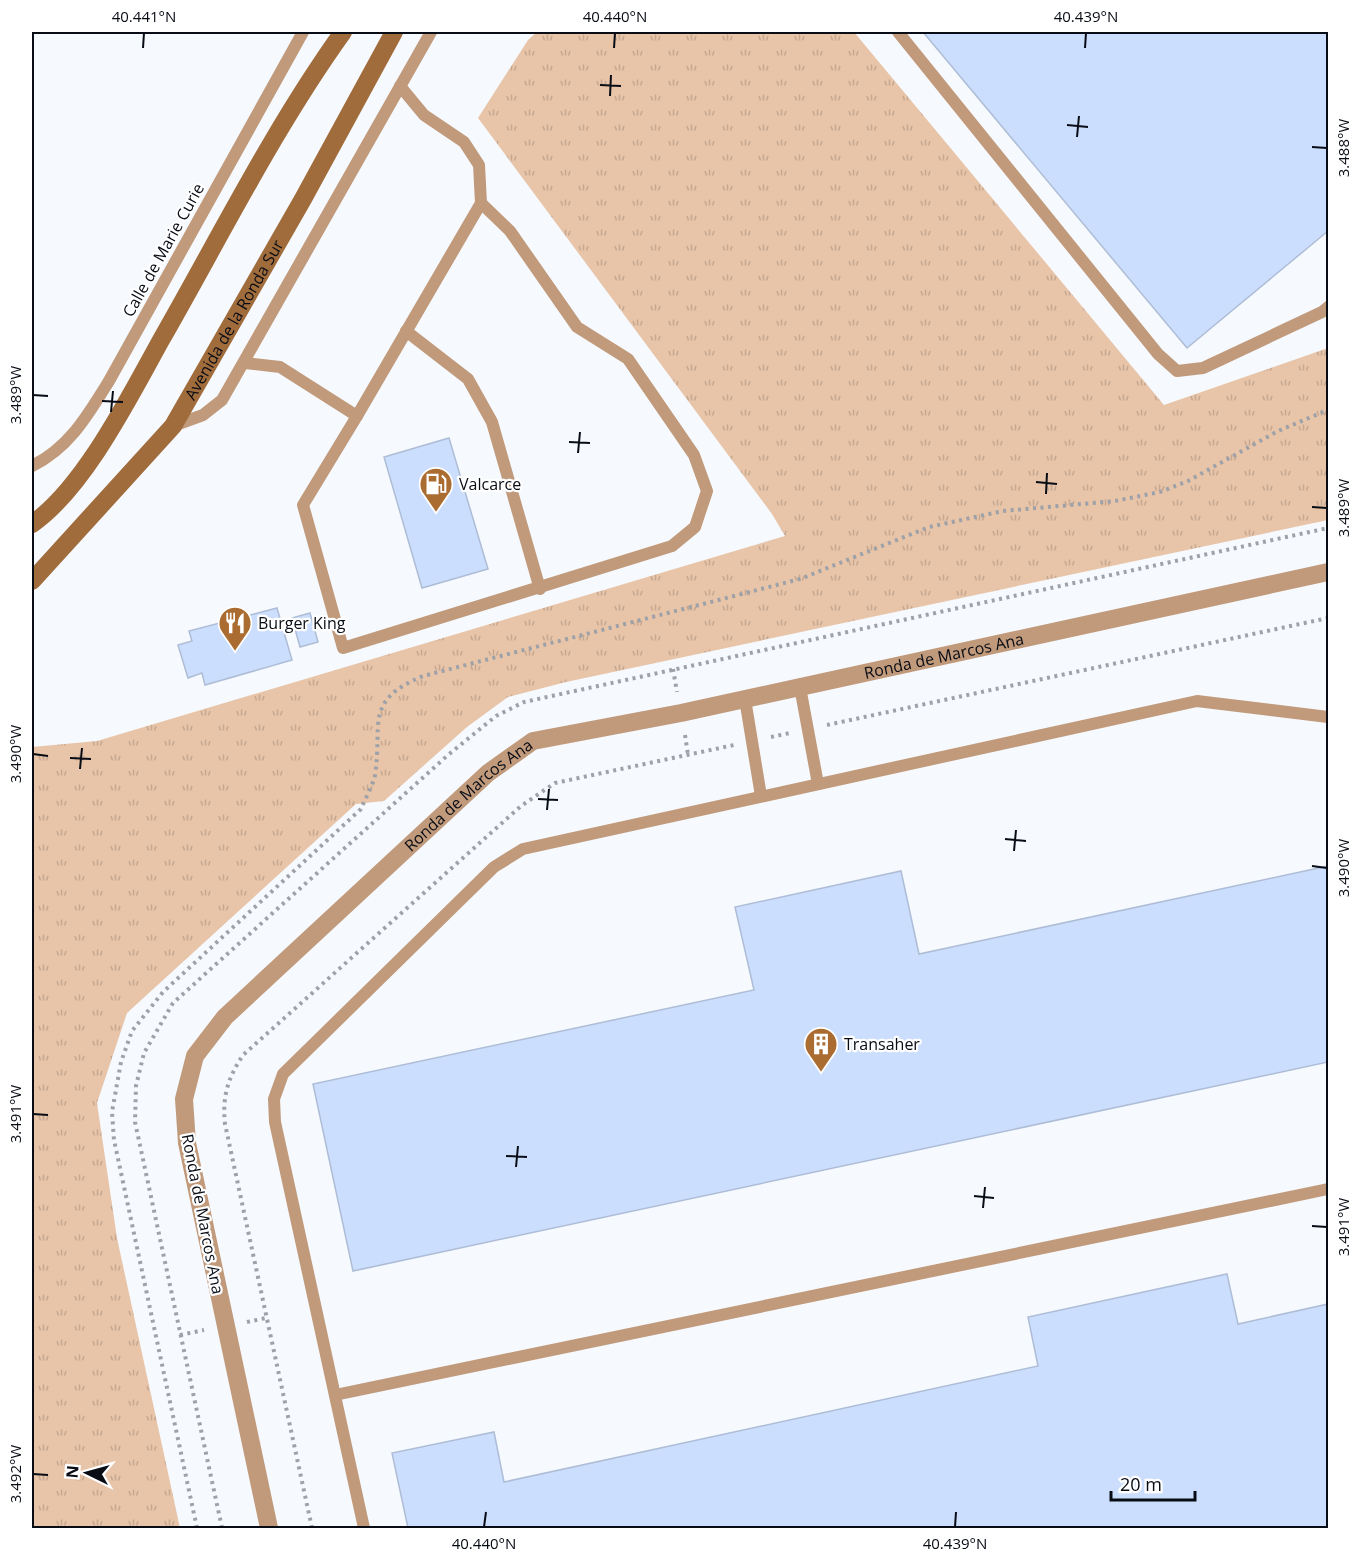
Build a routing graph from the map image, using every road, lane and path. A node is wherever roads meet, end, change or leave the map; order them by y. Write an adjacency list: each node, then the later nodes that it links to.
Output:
1 (303, 32): 14 (lane, Calle de Marie Curie)
2 (343, 32): 15 (main road)
3 (394, 32): 13 (main road, Avenida de la Ronda Sur)
4 (432, 32): 6 (lane)
5 (898, 32): 8 (lane)
6 (400, 86): 7 (lane); 10 (lane)
7 (481, 203): 9 (lane); 19 (lane)
8 (1329, 307)
9 (406, 331): 12 (lane); 19 (lane)
10 (245, 363): 12 (lane); 13 (lane)
11 (1329, 410): 30 (path)
12 (357, 416): 19 (lane)
13 (172, 426): 18 (main road, Avenida de la Ronda Sur)
14 (32, 466)
15 (32, 524)
16 (1329, 528): 31 (path)
17 (1329, 572): 21 (street, Ronda de Marcos Ana)
18 (32, 580)
19 (540, 589)
20 (1329, 618): 24 (path)
21 (800, 687): 22 (street, Ronda de Marcos Ana); 24 (lane)
22 (745, 699): 25 (lane); 32 (street, Ronda de Marcos Ana)
23 (1329, 717): 26 (lane)
24 (808, 729): 25 (path); 26 (lane)
25 (752, 741): 27 (lane); 33 (path)
26 (818, 784): 27 (lane)
27 (761, 796): 29 (lane)
28 (1329, 1189): 29 (lane)
29 (335, 1395): 34 (lane)
30 (197, 1528)
31 (222, 1528)
32 (269, 1528)
33 (312, 1528)
34 (364, 1528)

